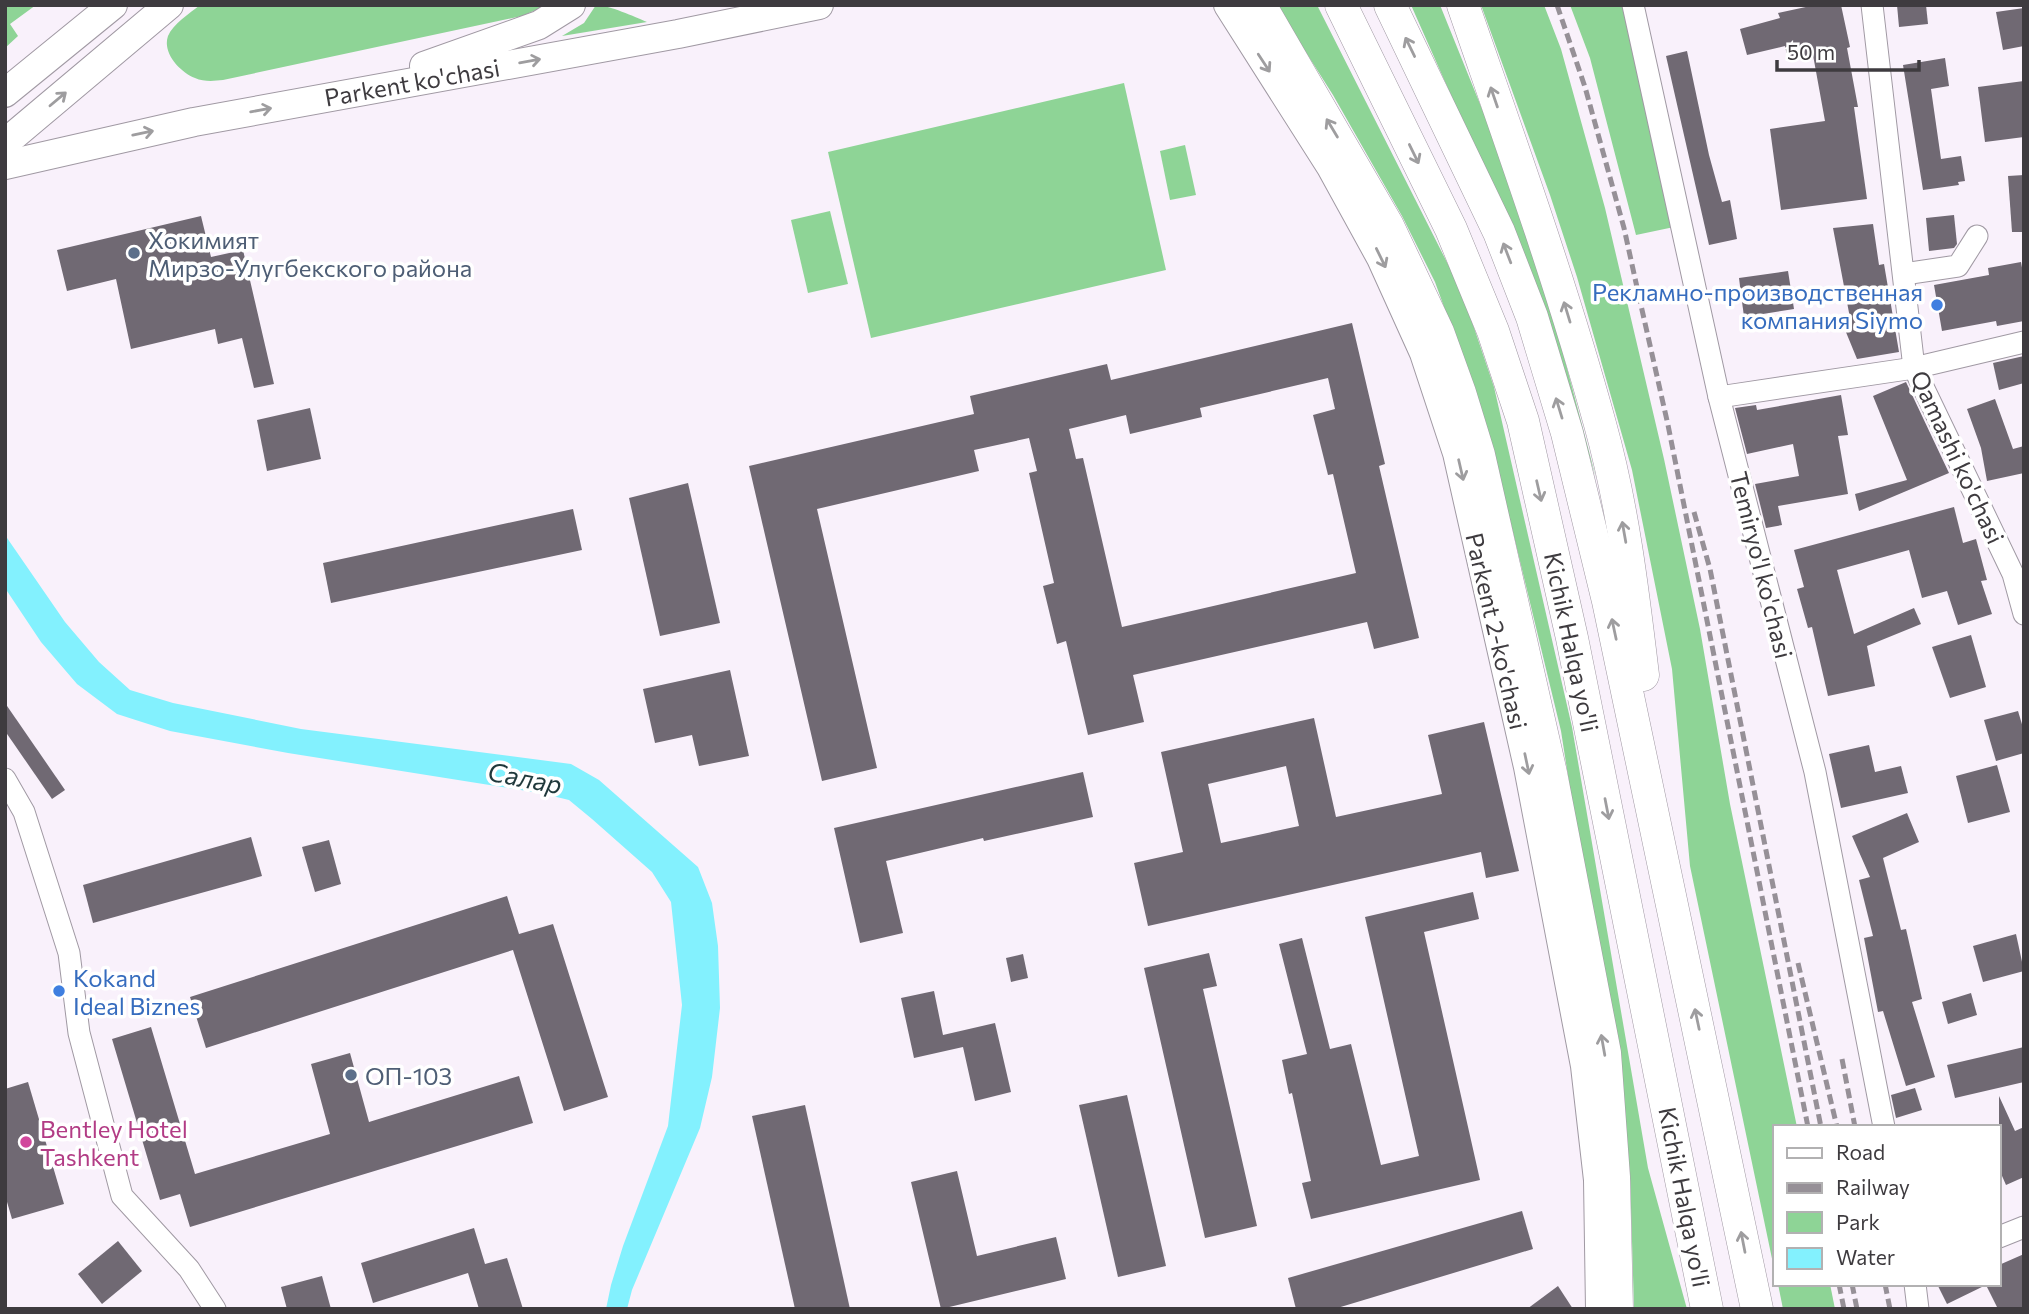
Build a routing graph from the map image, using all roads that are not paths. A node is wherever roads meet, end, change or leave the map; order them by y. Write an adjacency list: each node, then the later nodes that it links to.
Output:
1 (113, 5): 12 (main road)
2 (169, 5): 14 (main road, one-way to 2)
3 (571, 5): 13 (main road)
4 (819, 5): 13 (main road, Parkent ko'chasi, one-way to 4)
5 (1228, 5): 29 (main road, Parkent 2-ko'chasi, one-way to 29)
6 (1260, 5): 30 (highway, one-way to 6)
7 (1340, 5): 31 (highway, Kichik Halqa yo'li, one-way to 31)
8 (1390, 5): 23 (highway, Kichik Halqa yo'li, one-way to 8)
9 (1463, 5): 23 (highway, one-way to 9)
10 (1633, 5): 20 (street, Temiryo'l ko'chasi)
11 (1872, 5): 17 (street, Qamashi ko'chasi)
12 (5, 93)
13 (342, 95): 15 (main road, Parkent ko'chasi, one-way to 13)
14 (5, 142)
15 (5, 165)
16 (1976, 236): 17 (street)
17 (1904, 274): 19 (street, Qamashi ko'chasi)
18 (2024, 342): 19 (street)
19 (1914, 368): 20 (street); 21 (street, Qamashi ko'chasi)
20 (1719, 397): 24 (street, Temiryo'l ko'chasi)
21 (2024, 614)
22 (5, 779): 28 (street)
23 (1665, 867): 32 (highway, Kichik Halqa yo'li, one-way to 23)
24 (1884, 1125)
25 (2024, 1227): 26 (street)
26 (2001, 1236)
27 (1915, 1286): 33 (street)
28 (215, 1309)
29 (1600, 1309)
30 (1617, 1309)
31 (1707, 1309)
32 (1756, 1309)
33 (1918, 1309)

